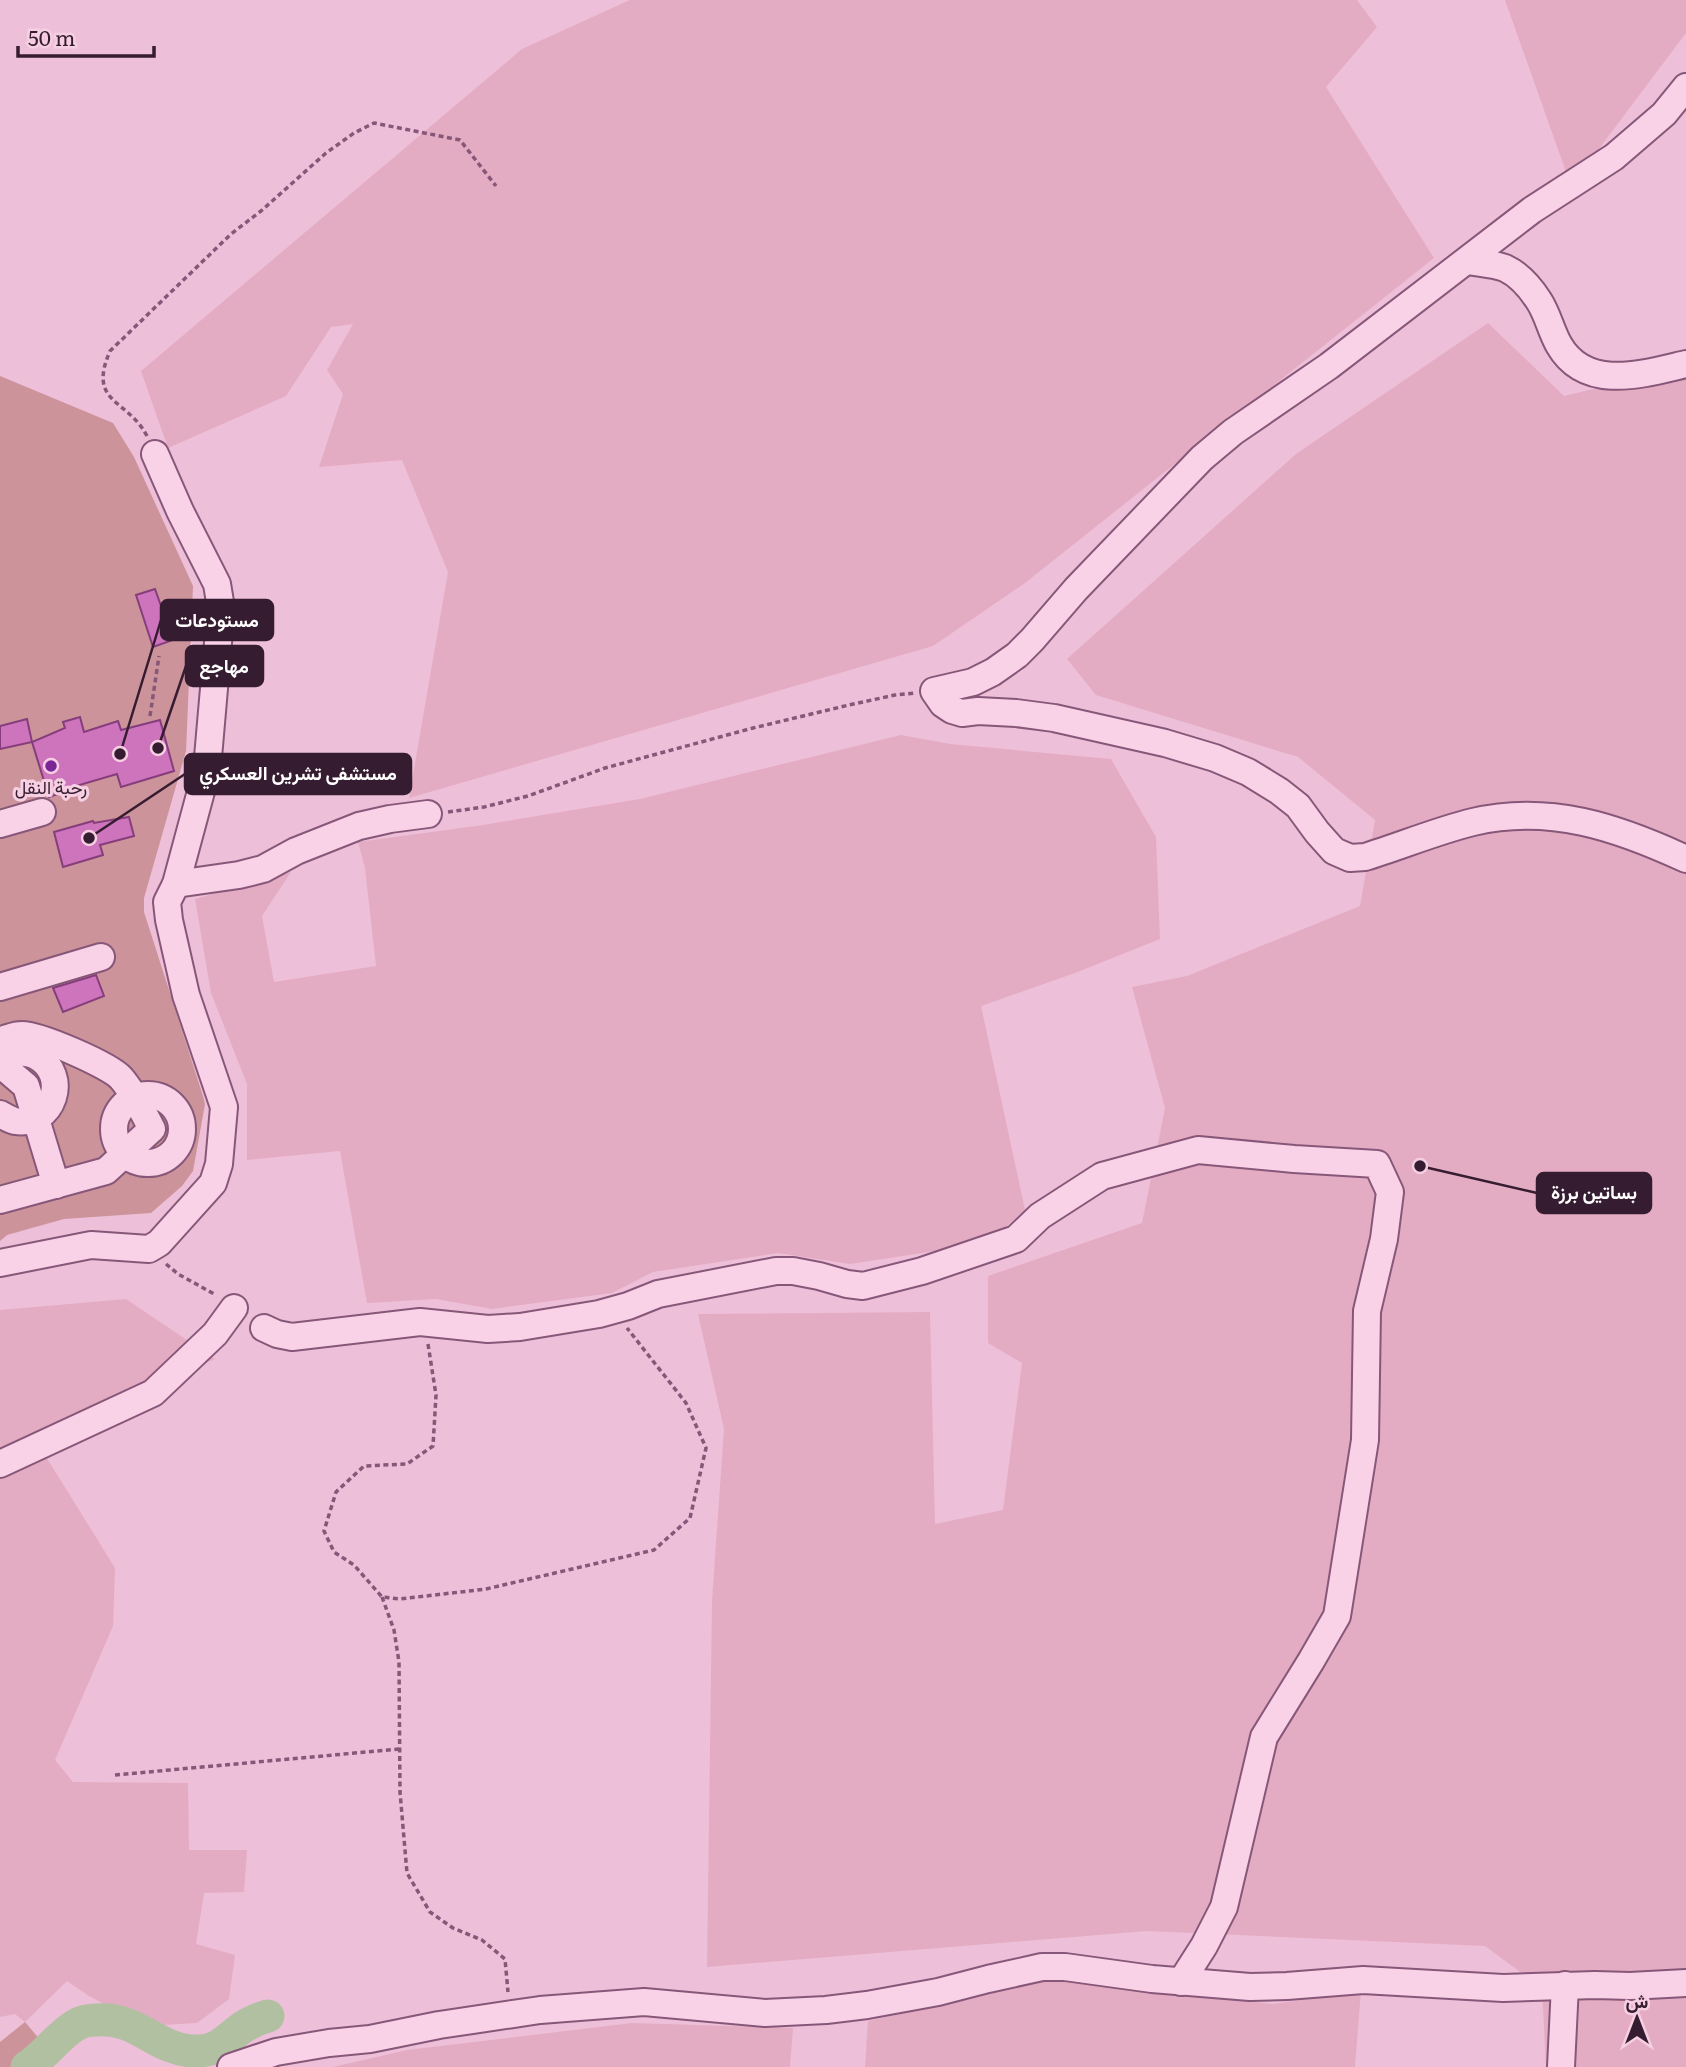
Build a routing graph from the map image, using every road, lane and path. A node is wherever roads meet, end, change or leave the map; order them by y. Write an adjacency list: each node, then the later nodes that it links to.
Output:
1 (1686, 87): 3 (street)
2 (496, 186): 5 (path)
3 (1468, 261): 4 (street); 7 (street)
4 (1686, 364)
5 (155, 454): 13 (street)
6 (159, 656): 8 (path)
7 (934, 691): 10 (path); 12 (street)
8 (150, 716)
9 (42, 812): 11 (street)
10 (428, 814): 13 (street)
11 (0, 824)
12 (1686, 859)
13 (176, 884): 24 (street)
14 (101, 957): 15 (street)
15 (0, 987)
16 (0, 1040): 18 (street)
17 (0, 1062): 20 (street)
18 (135, 1097): 21 (street); 21 (street)
19 (0, 1114): 20 (street)
20 (36, 1117): 22 (street)
21 (125, 1154): 22 (street)
22 (56, 1185): 23 (street)
23 (0, 1200)
24 (149, 1249): 25 (street); 26 (path)
25 (0, 1264)
26 (234, 1308): 30 (street)
27 (613, 1310): 28 (street); 31 (path); 34 (street)
28 (426, 1322): 29 (street); 31 (path)
29 (264, 1328)
30 (0, 1464)
31 (382, 1597): 32 (path)
32 (399, 1749): 33 (path); 37 (path)
33 (115, 1775)
34 (1181, 1982): 36 (street); 37 (street)
35 (1686, 1983): 36 (street)
36 (1565, 1985): 39 (street)
37 (506, 2014): 38 (street)
38 (231, 2067)
39 (1561, 2067)

